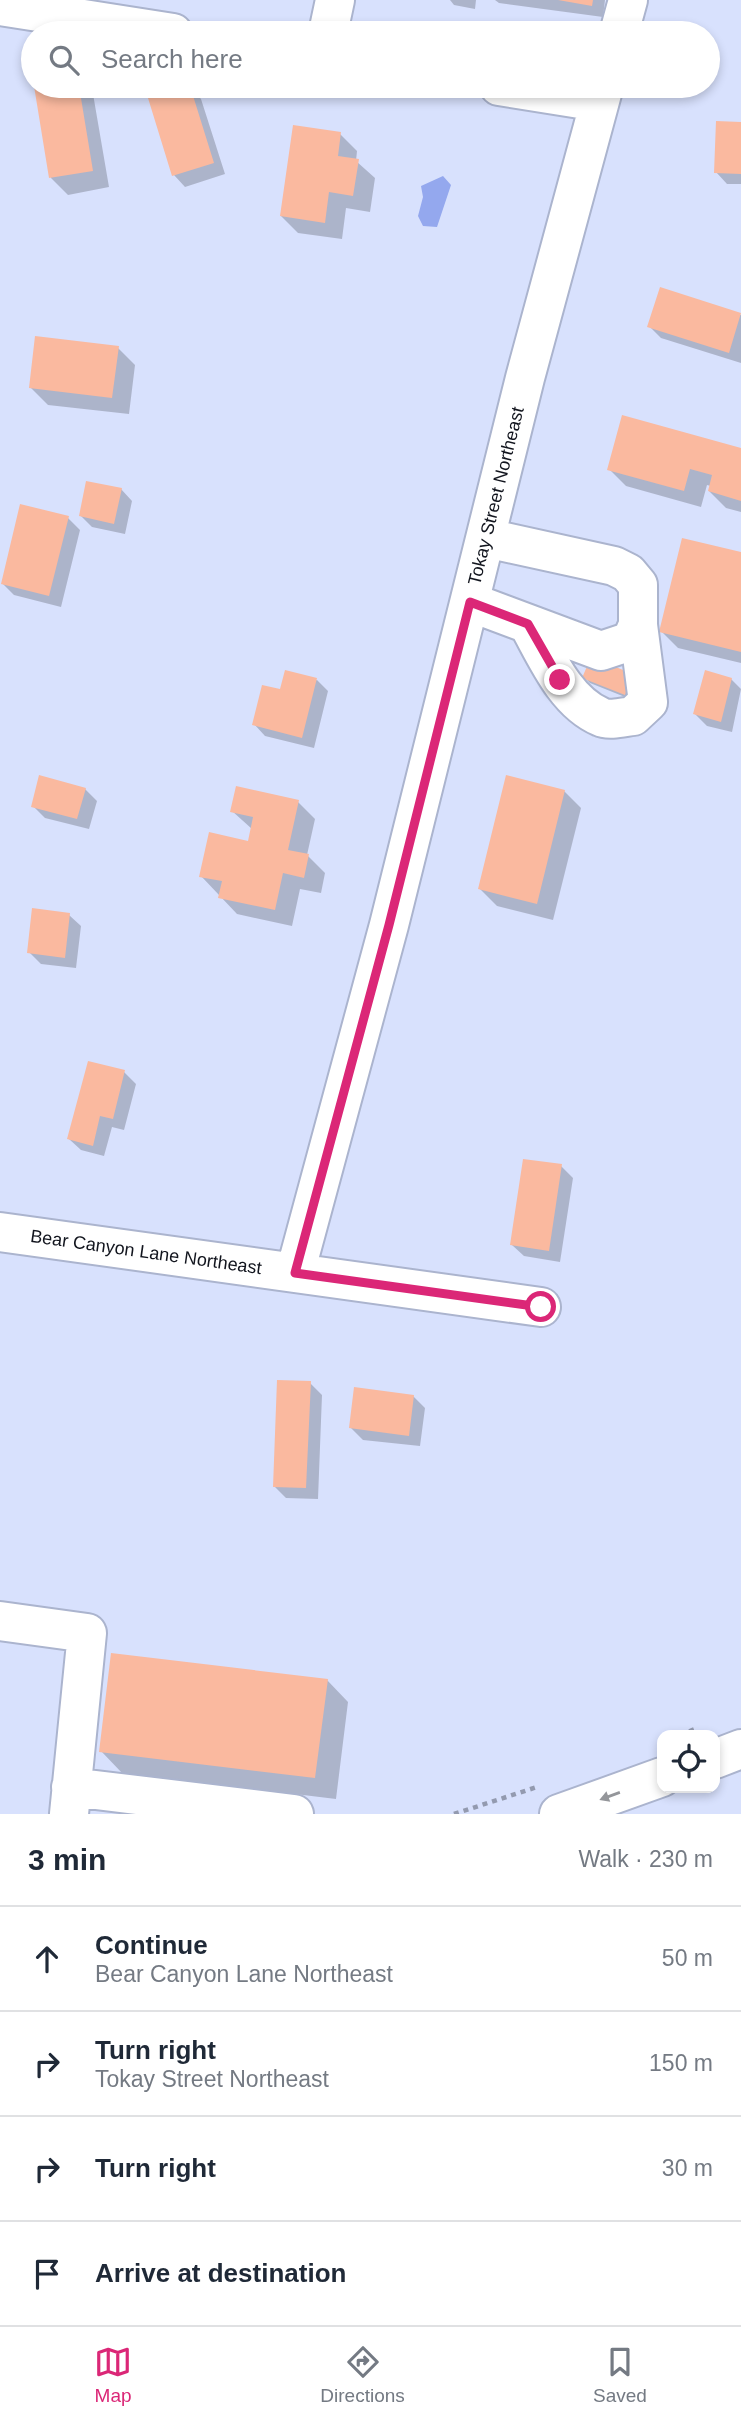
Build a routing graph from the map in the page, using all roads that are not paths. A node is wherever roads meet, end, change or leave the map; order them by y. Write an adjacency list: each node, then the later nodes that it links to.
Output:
1 (335, 0): 5 (street)
2 (628, 0): 6 (street)
3 (0, 6): 4 (street)
4 (96, 21)
5 (331, 21)
6 (622, 21)
7 (601, 98): 8 (street, Tokay Street Northeast)
8 (485, 538): 9 (street, Tokay Street Northeast); 11 (street)
9 (470, 602): 10 (street); 13 (street, Tokay Street Northeast)
10 (528, 624): 11 (street); 11 (street)
11 (638, 625)
12 (0, 1232): 13 (street, Bear Canyon Lane Northeast)
13 (295, 1273): 14 (street, Bear Canyon Lane Northeast)
14 (541, 1307)
15 (0, 1621): 19 (street)
16 (741, 1749): 17 (street)
17 (720, 1757)
18 (657, 1779): 21 (street, one-way to 21)
19 (70, 1800): 20 (street)
20 (293, 1814)
21 (559, 1814)

